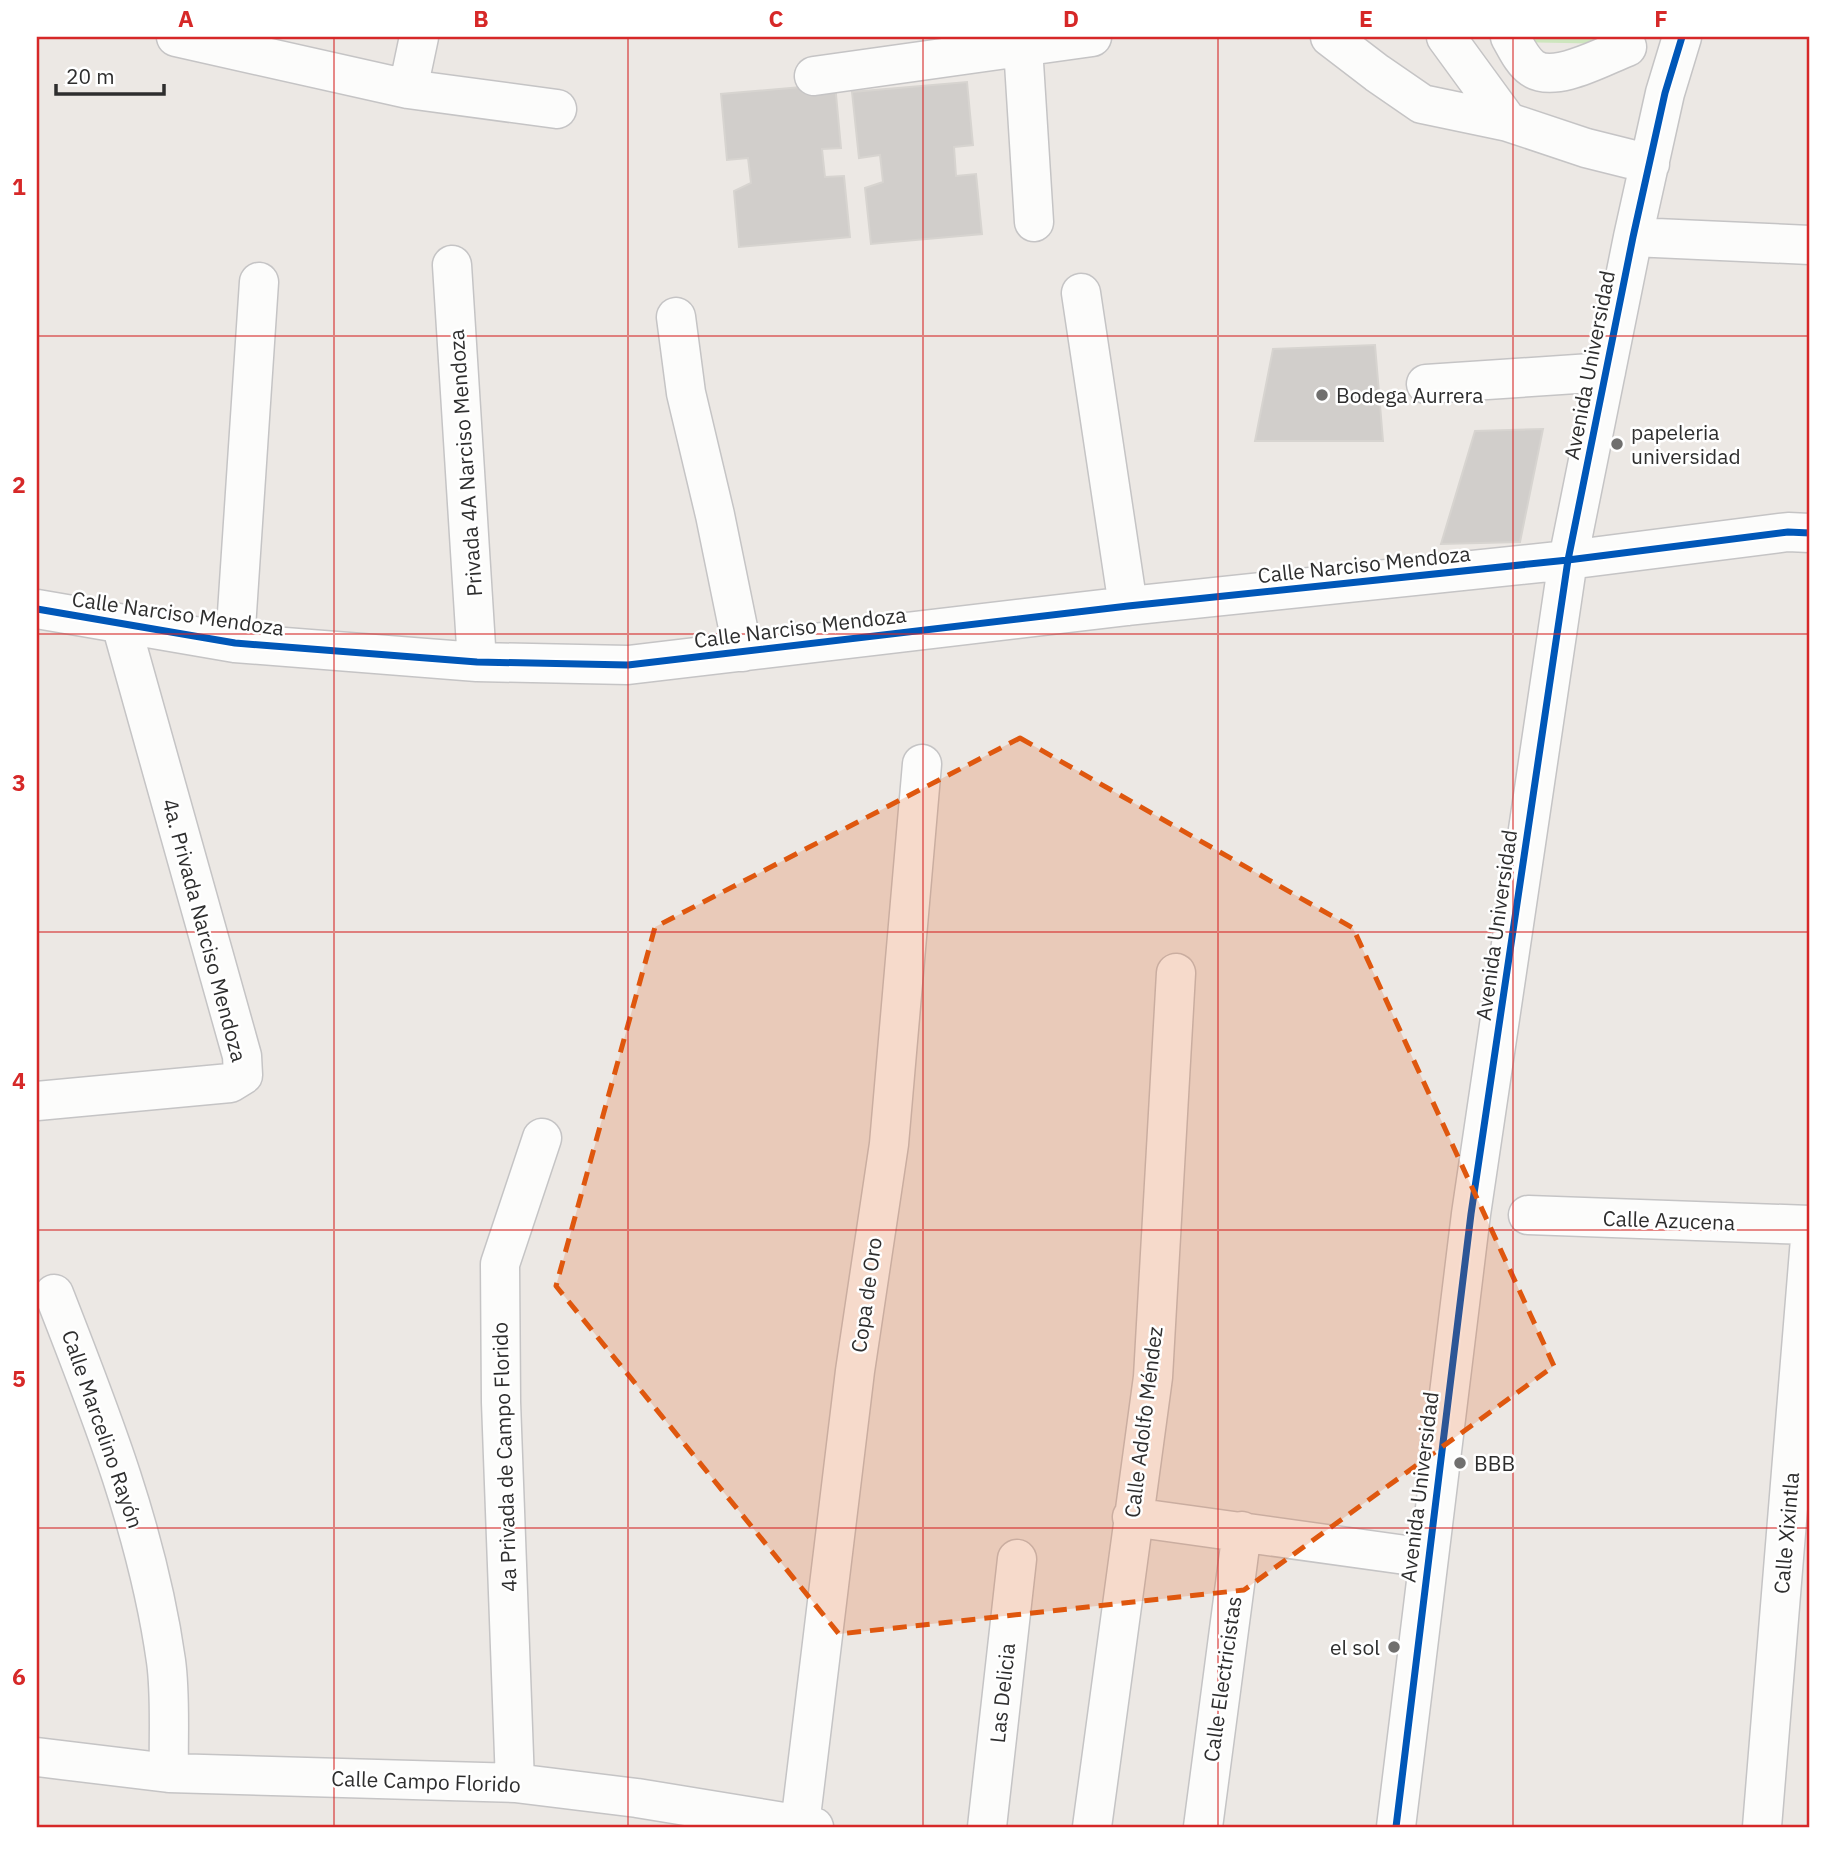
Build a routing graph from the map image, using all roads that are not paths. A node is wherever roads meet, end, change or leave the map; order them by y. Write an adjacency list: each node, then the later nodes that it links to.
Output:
1 (176, 37): 12 (street)
2 (419, 37): 12 (street)
3 (1092, 37): 9 (street)
4 (1330, 37): 15 (street)
5 (1447, 37): 15 (street)
6 (1510, 37): 8 (street)
7 (1682, 37): 13 (street, Avenida Universidad)
8 (1624, 42): 13 (street)
9 (1023, 47): 10 (street); 17 (street)
10 (920, 49): 11 (street)
11 (814, 76)
12 (408, 89): 14 (street)
13 (1665, 93): 16 (street, Avenida Universidad)
14 (557, 109)
15 (1508, 122): 16 (street)
16 (1650, 164): 18 (street, Avenida Universidad)
17 (1034, 222)
18 (1633, 237): 19 (street); 24 (street, Avenida Universidad)
19 (1810, 245)
20 (452, 265): 33 (street, Privada 4A Narciso Mendoza)
21 (259, 282): 31 (street)
22 (1081, 293): 28 (street)
23 (676, 317): 32 (street)
24 (1606, 372): 25 (street); 27 (street, Avenida Universidad)
25 (1426, 384)
26 (1810, 533): 27 (street, Calle Narciso Mendoza)
27 (1568, 560): 28 (street, Calle Narciso Mendoza); 44 (street, Avenida Universidad)
28 (1128, 606): 32 (street, Calle Narciso Mendoza)
29 (37, 609): 30 (street, Calle Narciso Mendoza)
30 (121, 624): 31 (street, Calle Narciso Mendoza); 36 (street, 4a. Privada Narciso Mendoza)
31 (235, 643): 33 (street, Calle Narciso Mendoza)
32 (743, 652): 33 (street, Calle Narciso Mendoza)
33 (477, 662)
34 (922, 764): 50 (street, Copa de Oro)
35 (1176, 973): 42 (street, Calle Adolfo Méndez)
36 (37, 1101)
37 (542, 1138): 48 (street, 4a Privada de Campo Florido)
38 (1528, 1215): 39 (street, Calle Azucena)
39 (1810, 1225)
40 (1810, 1239): 55 (street, Calle Xixintla)
41 (54, 1294): 47 (street, Calle Marcelino Rayón)
42 (1132, 1517): 43 (street); 52 (street, Calle Adolfo Méndez)
43 (1242, 1531): 44 (street); 53 (street, Calle Electricistas)
44 (1427, 1558): 54 (street, Avenida Universidad)
45 (1017, 1559): 51 (street, Las Delicia)
46 (37, 1757): 47 (street, Calle Campo Florido)
47 (169, 1773): 48 (street, Calle Campo Florido)
48 (516, 1783): 49 (street, Calle Campo Florido)
49 (635, 1812): 50 (street, Calle Campo Florido)
50 (807, 1826)
51 (987, 1827)
52 (1092, 1827)
53 (1203, 1827)
54 (1396, 1827)
55 (1762, 1827)

